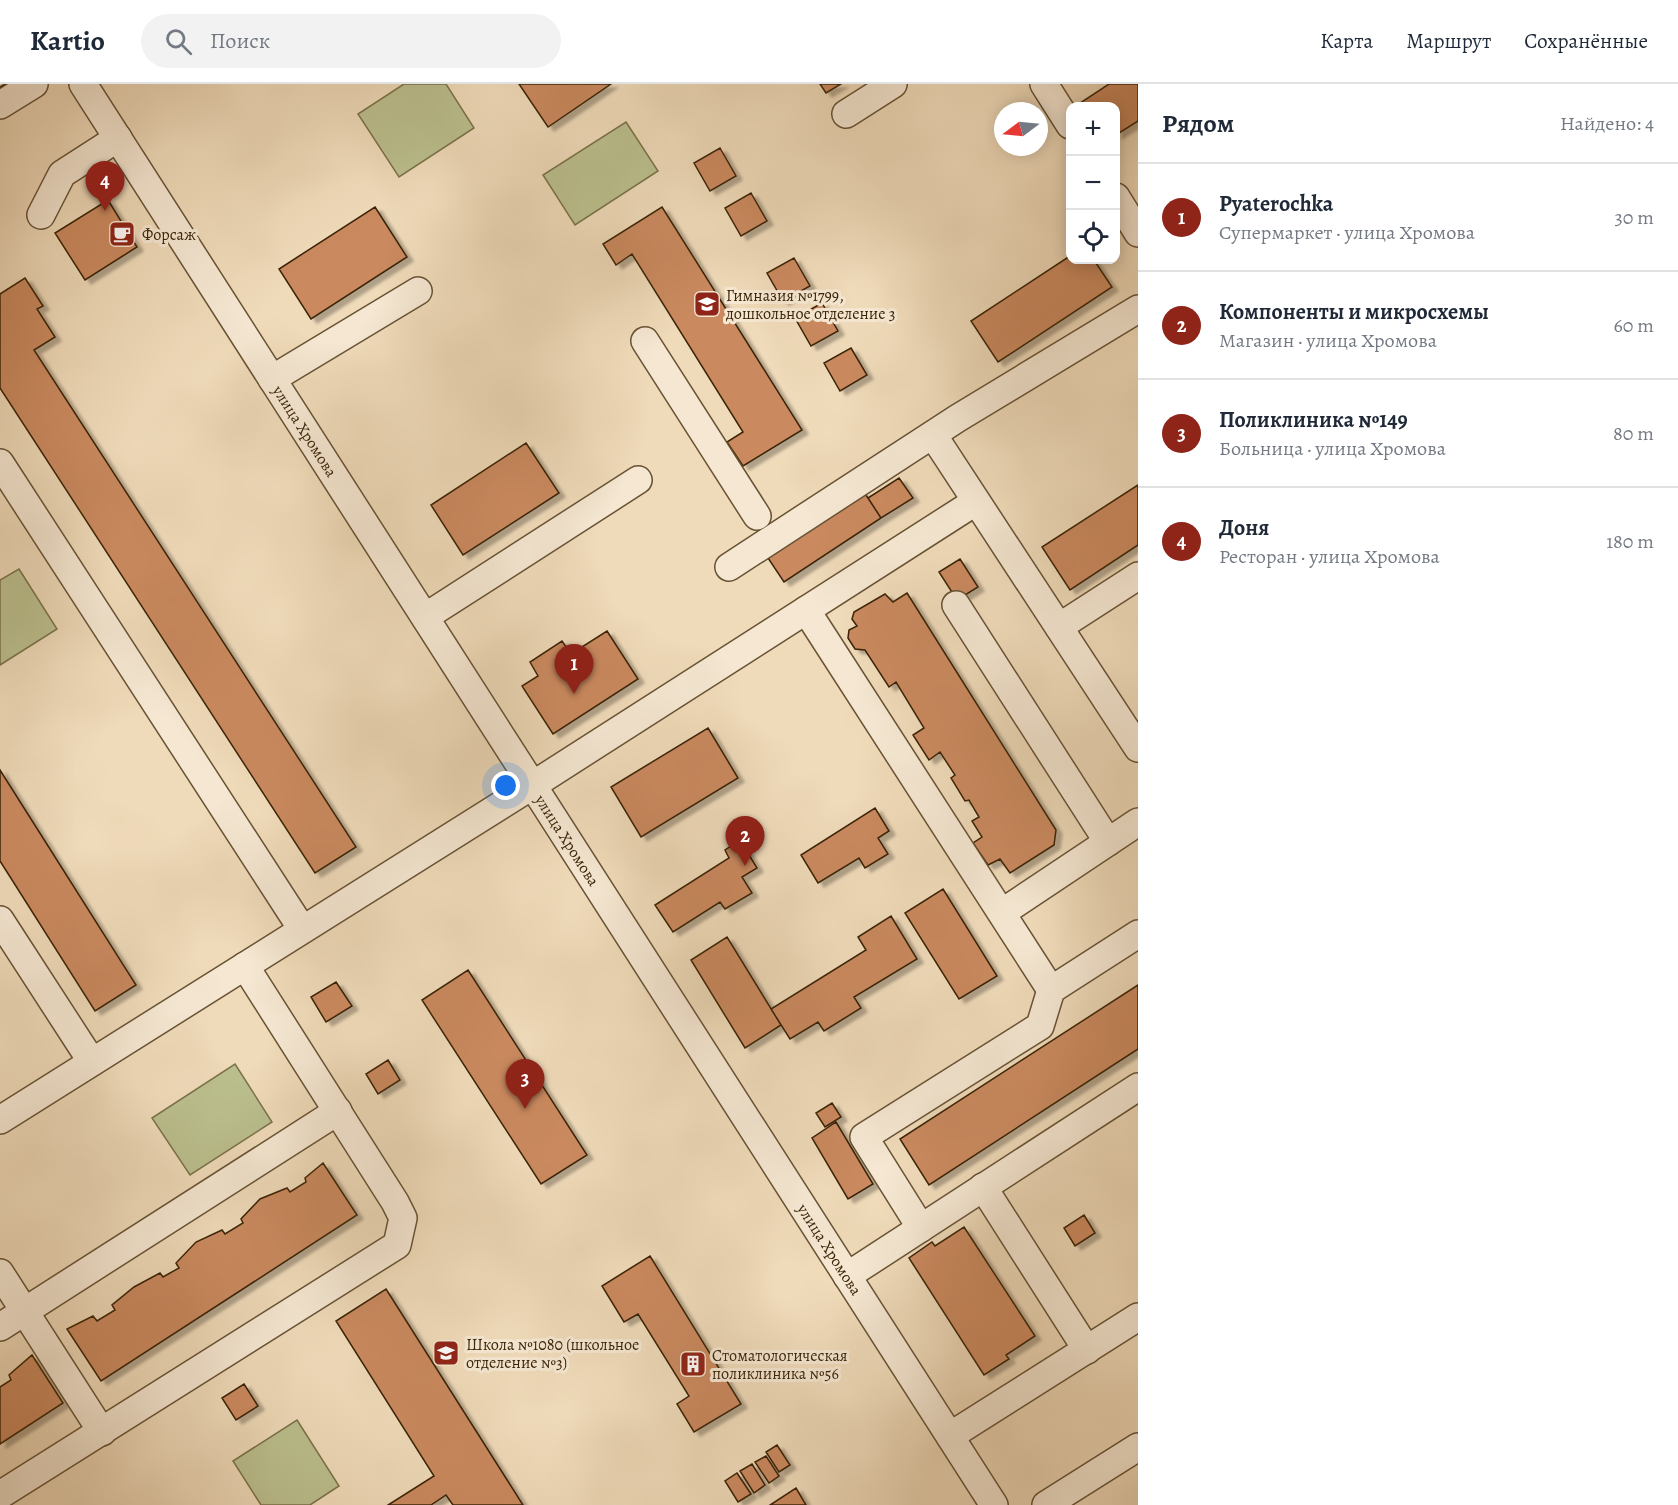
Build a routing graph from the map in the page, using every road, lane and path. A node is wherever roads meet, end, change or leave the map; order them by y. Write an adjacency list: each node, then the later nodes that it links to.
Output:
1 (34, 84): 5 (street)
2 (83, 84): 8 (street, улица Хромова)
3 (893, 84): 6 (street)
4 (1044, 84): 7 (street)
5 (0, 105)
6 (846, 114)
7 (1066, 117)
8 (118, 138): 10 (street); 15 (street, улица Хромова)
9 (1120, 204): 11 (street)
10 (41, 215)
11 (1138, 233)
12 (418, 291): 15 (street)
13 (1138, 309): 16 (street)
14 (645, 341): 20 (street)
15 (272, 379): 25 (street, улица Хромова)
16 (933, 435): 19 (street); 21 (street)
17 (0, 463): 33 (street)
18 (638, 480): 25 (street)
19 (975, 502): 24 (street); 26 (street)
20 (757, 516)
21 (729, 567)
22 (1138, 576): 26 (street)
23 (956, 605): 30 (street)
24 (806, 610): 28 (street); 36 (street)
25 (425, 617): 28 (street, улица Хромова)
26 (1059, 627): 27 (street)
27 (1138, 748)
28 (533, 785): 33 (street); 44 (street, улица Хромова)
29 (1138, 822): 30 (street)
30 (1108, 842): 31 (street)
31 (1009, 908)
32 (0, 920): 37 (street)
33 (302, 929): 35 (street)
34 (1138, 934): 36 (street)
35 (245, 966): 37 (street); 39 (street)
36 (1051, 990): 42 (street)
37 (92, 1062): 40 (street)
38 (1138, 1087): 41 (street)
39 (338, 1111): 45 (street); 49 (street)
40 (0, 1120)
41 (983, 1187): 42 (street); 48 (street)
42 (921, 1228): 44 (street)
43 (0, 1273): 45 (street)
44 (847, 1276): 50 (street, улица Хромова)
45 (24, 1311): 47 (street); 49 (street)
46 (1138, 1317): 48 (street)
47 (0, 1327)
48 (1087, 1350): 50 (street)
49 (102, 1432): 52 (street)
50 (950, 1436): 53 (street, улица Хромова)
51 (1138, 1447): 54 (street)
52 (0, 1495)
53 (994, 1505)
54 (1046, 1505)

